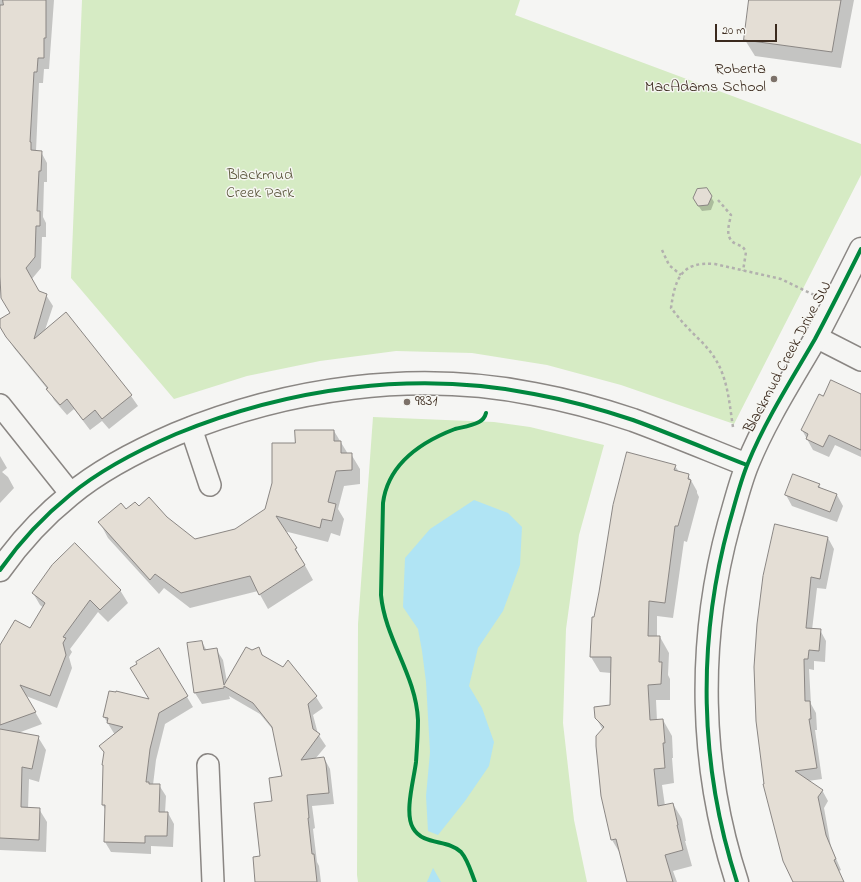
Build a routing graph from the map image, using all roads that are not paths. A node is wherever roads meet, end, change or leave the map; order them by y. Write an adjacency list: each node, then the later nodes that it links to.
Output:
1 (861, 249): 2 (street, Blackmud Creek Drive SW)
2 (816, 337): 3 (street); 6 (street, Blackmud Creek Drive SW)
3 (861, 360)
4 (0, 406): 8 (street)
5 (191, 428): 6 (street); 7 (street); 8 (street)
6 (747, 465): 12 (street, Blackmud Creek Drive SW)
7 (210, 485)
8 (71, 494): 9 (street)
9 (0, 570)
10 (208, 765): 11 (street)
11 (213, 882)
12 (737, 882)

